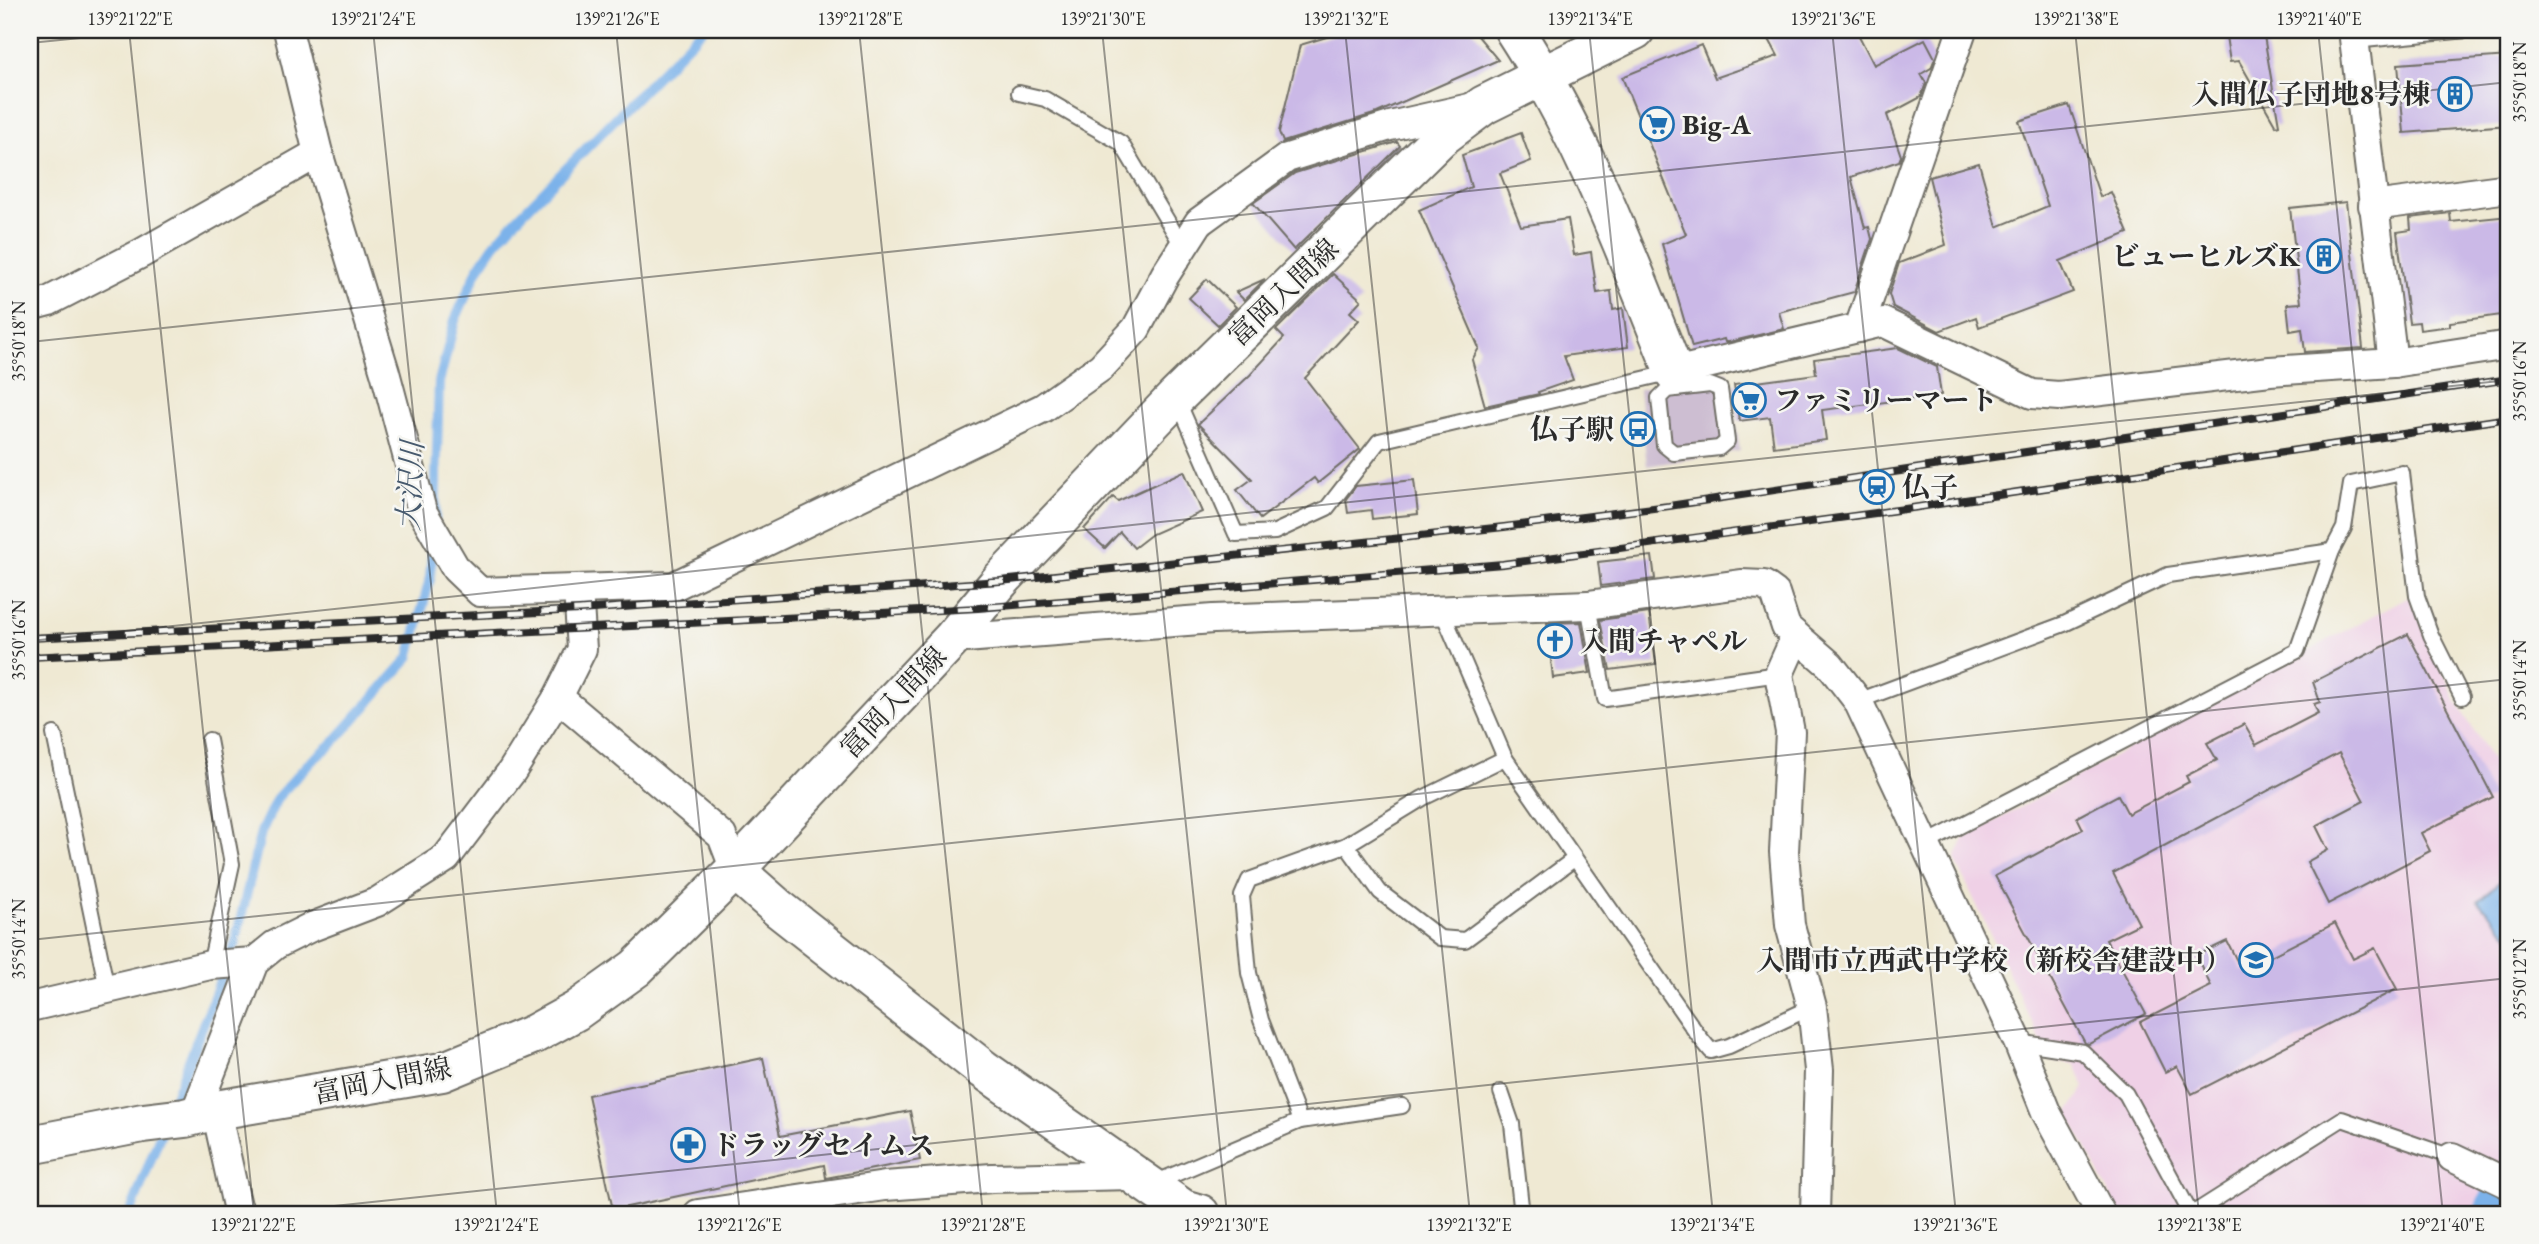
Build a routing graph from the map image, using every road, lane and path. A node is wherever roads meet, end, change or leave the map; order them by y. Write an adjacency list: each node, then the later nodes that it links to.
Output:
1 (288, 30): 10 (street)
2 (1514, 30): 7 (main road)
3 (1635, 30): 7 (main road, 富岡入間線)
4 (1962, 30): 15 (street)
5 (2467, 30): 6 (lane)
6 (2353, 35): 12 (street)
7 (1544, 75): 9 (main road, 富岡入間線); 18 (main road)
8 (1019, 93): 13 (lane)
9 (1484, 105): 13 (street); 19 (main road, 富岡入間線)
10 (318, 153): 14 (street); 21 (street)
11 (2509, 187): 12 (street)
12 (2373, 206): 17 (street)
13 (1183, 247): 21 (street)
14 (30, 306)
15 (1859, 328): 17 (street); 18 (street)
16 (2509, 345): 17 (street)
17 (2393, 363)
18 (1676, 380): 18 (lane); 19 (lane)
19 (1176, 397): 25 (main road, 富岡入間線)
20 (2332, 551): 28 (lane); 29 (lane); 33 (lane)
21 (578, 590): 27 (street)
22 (1588, 605): 23 (street); 24 (street); 26 (lane)
23 (1442, 611): 25 (street); 32 (lane)
24 (1796, 636): 26 (street); 29 (street)
25 (952, 639): 36 (main road, 富岡入間線)
26 (1779, 674): 41 (street)
27 (558, 697): 36 (street); 37 (street)
28 (2462, 697)
29 (1858, 701): 33 (street)
30 (54, 734): 39 (lane)
31 (209, 740): 38 (lane)
32 (1505, 758): 34 (lane); 35 (lane)
33 (1925, 844): 42 (street)
34 (1346, 845): 35 (lane); 46 (lane)
35 (1574, 859): 41 (lane)
36 (736, 870): 45 (main road, 富岡入間線); 49 (main road)
37 (253, 962): 38 (street); 45 (street)
38 (211, 965): 39 (street)
39 (107, 989): 40 (street)
40 (30, 1007)
41 (1812, 1007): 55 (street)
42 (2018, 1042): 56 (street); 57 (lane)
43 (1501, 1092): 54 (lane)
44 (1402, 1106): 46 (lane)
45 (198, 1115): 47 (main road, 富岡入間線); 51 (street)
46 (1300, 1121): 49 (lane)
47 (30, 1145)
48 (2452, 1157): 50 (street); 57 (lane)
49 (1142, 1179): 52 (street); 53 (main road)
50 (2509, 1184)
51 (241, 1214)
52 (698, 1214)
53 (1200, 1214)
54 (1520, 1214)
55 (1815, 1214)
56 (2101, 1214)
57 (2192, 1214)

